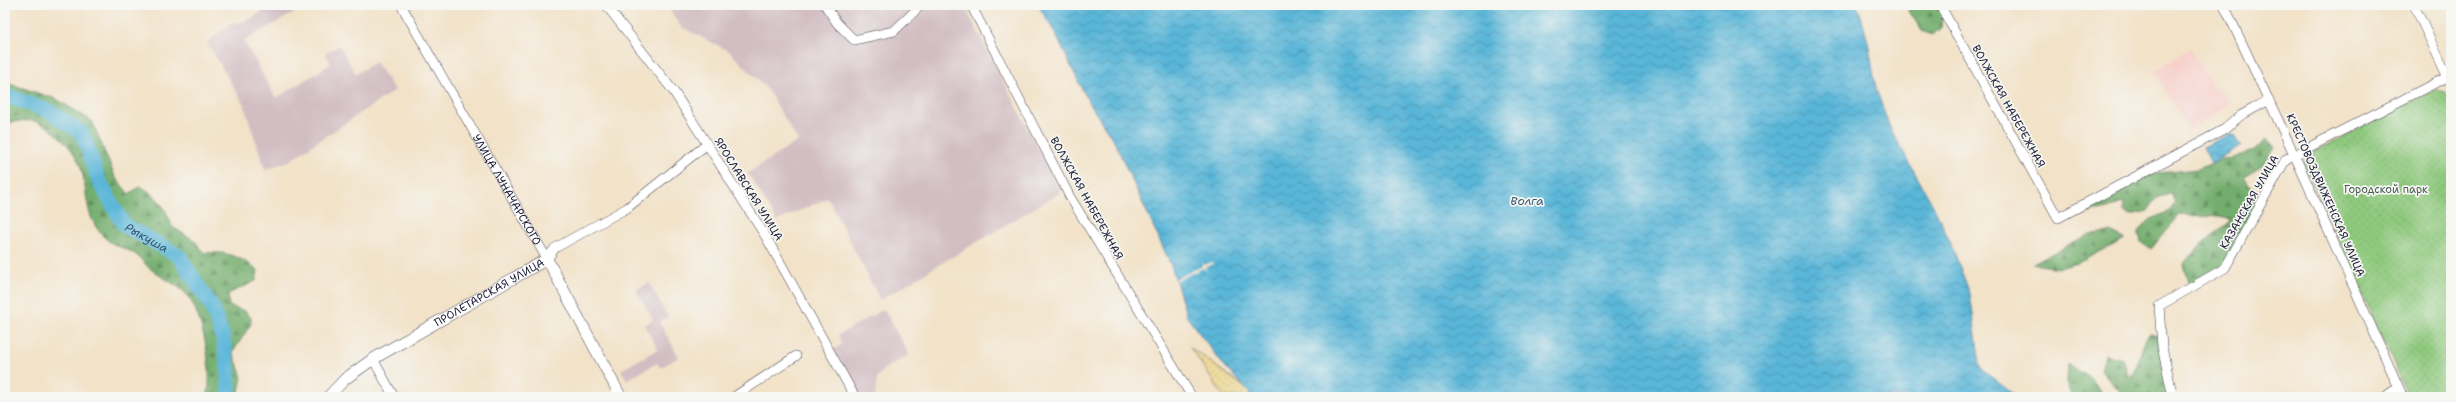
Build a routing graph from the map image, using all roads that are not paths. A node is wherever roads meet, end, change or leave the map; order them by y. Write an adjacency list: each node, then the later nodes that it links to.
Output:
1 (401, 5): 13 (street, УЛИЦА ЛУНАЧАРСКОГО)
2 (606, 5): 11 (street, ЯРОСЛАВСКАЯ УЛИЦА)
3 (825, 5): 4 (street)
4 (918, 5)
5 (971, 5): 22 (street, ВОЛЖСКАЯ НАБЕРЕЖНАЯ)
6 (1940, 5): 10 (street, ВОЛЖСКАЯ НАБЕРЕЖНАЯ)
7 (2224, 5): 10 (street, КРЕСТОВОЗДВИЖЕНСКАЯ УЛИЦА)
8 (2414, 5): 9 (street)
9 (2450, 79): 12 (street, КАЗАНСКАЯ УЛИЦА)
10 (2269, 100): 12 (street, КРЕСТОВОЗДВИЖЕНСКАЯ УЛИЦА)
11 (706, 145): 13 (street, ПРОЛЕТАРСКАЯ УЛИЦА); 21 (street, ЯРОСЛАВСКАЯ УЛИЦА)
12 (2294, 154): 16 (street, КРЕСТОВОЗДВИЖЕНСКАЯ УЛИЦА); 23 (street, КАЗАНСКАЯ УЛИЦА)
13 (547, 259): 15 (street, ПРОЛЕТАРСКАЯ УЛИЦА); 19 (street, УЛИЦА ЛУНАЧАРСКОГО)
14 (796, 356): 20 (street)
15 (373, 359): 17 (street, ПРОЛЕТАРСКАЯ УЛИЦА); 18 (street)
16 (2398, 387): 24 (street); 25 (street, КРЕСТОВОЗДВИЖЕНСКАЯ УЛИЦА)
17 (328, 397)
18 (394, 397)
19 (621, 397)
20 (734, 397)
21 (855, 397)
22 (1192, 397)
23 (2173, 397)
24 (2384, 397)
25 (2403, 397)

